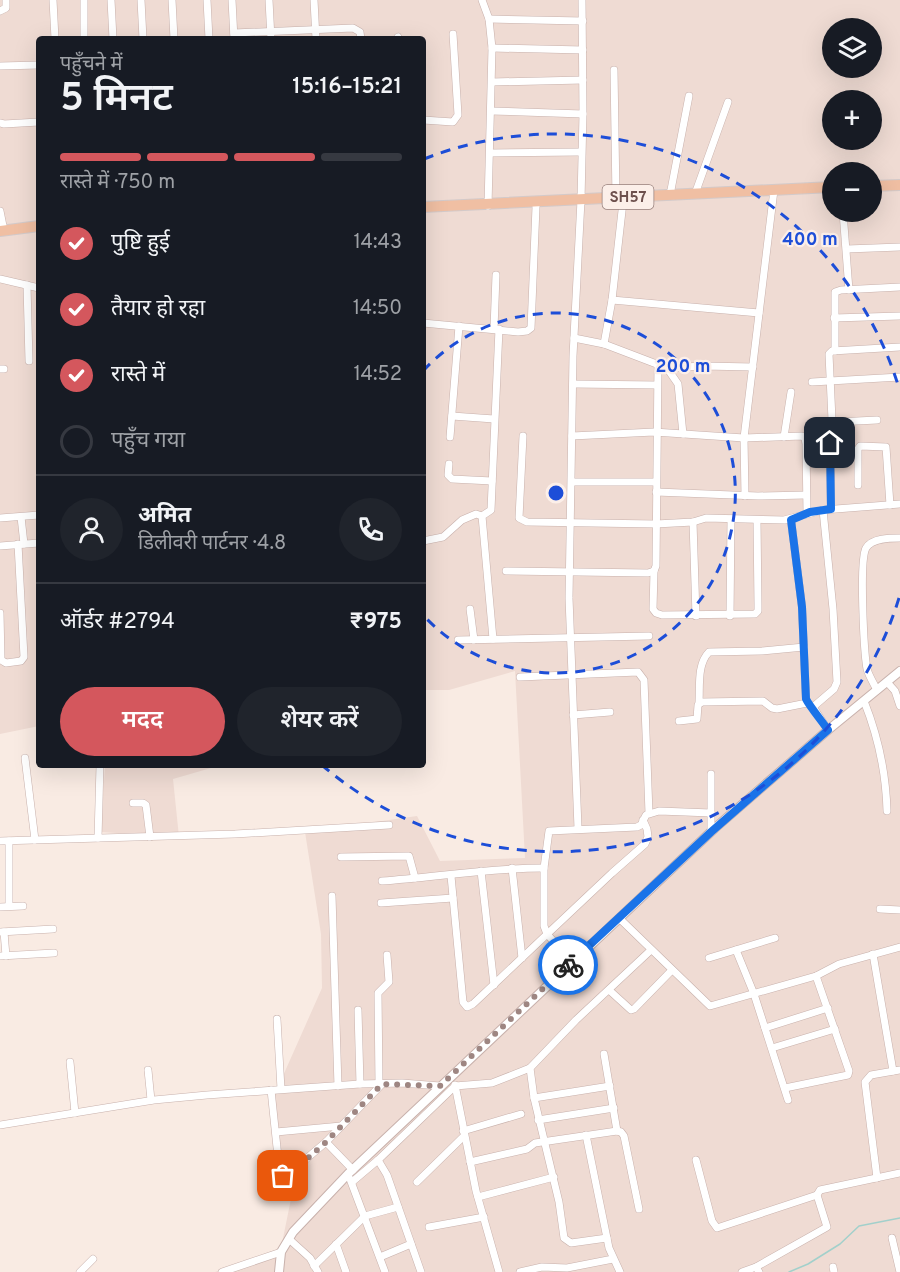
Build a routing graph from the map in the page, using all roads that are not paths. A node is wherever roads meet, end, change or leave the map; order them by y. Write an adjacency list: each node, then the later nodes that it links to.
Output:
1 (6, 0): 13 (street)
2 (53, 0): 19 (street)
3 (84, 0): 20 (street)
4 (111, 0): 21 (street)
5 (141, 0): 22 (street)
6 (172, 0): 23 (street)
7 (207, 0): 24 (street)
8 (232, 0): 25 (street)
9 (269, 0): 18 (street)
10 (314, 0): 16 (street)
11 (482, 0): 14 (street)
12 (582, 0): 15 (street)
13 (0, 11)
14 (489, 19): 15 (street); 28 (street)
15 (583, 21): 29 (street)
16 (315, 28): 18 (street); 26 (street); 27 (street)
17 (453, 34): 39 (street)
18 (271, 35): 25 (street)
19 (56, 36)
20 (84, 36)
21 (113, 36)
22 (143, 36)
23 (174, 36)
24 (209, 36)
25 (234, 36)
26 (316, 36)
27 (361, 36)
28 (492, 48): 29 (street); 34 (street)
29 (583, 50): 33 (street)
30 (36, 65): 31 (street)
31 (0, 66)
32 (614, 70): 53 (street)
33 (583, 80): 34 (street); 38 (street)
34 (492, 82): 37 (street)
35 (690, 96): 52 (street)
36 (728, 102): 51 (street)
37 (490, 111): 38 (street); 43 (street)
38 (583, 114): 42 (street)
39 (426, 120)
40 (36, 122): 41 (street)
41 (0, 123)
42 (581, 152): 43 (street); 54 (street)
43 (490, 153): 55 (street)
44 (900, 184): 45 (main road)
45 (882, 185)
46 (822, 189): 49 (main road, SH57)
47 (900, 190): 48 (main road)
48 (882, 191)
49 (774, 193): 50 (main road, SH57); 51 (main road, SH57); 53 (main road, SH57); 71 (street)
50 (822, 193)
51 (695, 194): 52 (main road, SH57)
52 (670, 195): 53 (main road, SH57)
53 (620, 200): 54 (main road, SH57); 70 (street)
54 (580, 202): 55 (main road, SH57); 56 (main road, SH57); 77 (street)
55 (488, 206): 56 (main road, SH57); 57 (main road, SH57)
56 (536, 207): 76 (street)
57 (426, 209)
58 (0, 211): 61 (street)
59 (844, 222): 63 (street)
60 (36, 226): 61 (main road)
61 (2, 231)
62 (900, 247): 63 (street)
63 (847, 249): 69 (street)
64 (496, 275): 76 (street)
65 (0, 279): 66 (street)
66 (27, 285): 67 (street); 81 (street)
67 (36, 287)
68 (900, 287): 69 (street)
69 (849, 290): 73 (street)
70 (612, 300): 71 (street); 78 (street)
71 (759, 313): 83 (street)
72 (900, 316): 73 (street)
73 (834, 318): 80 (street)
74 (426, 324): 75 (street)
75 (459, 326): 76 (street); 91 (street)
76 (496, 329): 92 (street)
77 (574, 338): 78 (street); 88 (street)
78 (604, 344): 82 (street)
79 (900, 347): 80 (street)
80 (836, 351): 86 (street)
81 (29, 361)
82 (658, 364): 84 (street); 89 (street)
83 (753, 367): 84 (street); 101 (street)
84 (667, 368): 96 (street)
85 (900, 377): 86 (street)
86 (831, 381): 87 (street); 93 (street)
87 (812, 382)
88 (573, 384): 89 (street); 98 (street)
89 (657, 385): 95 (street)
90 (791, 392): 100 (street)
91 (452, 416): 92 (street); 99 (street)
92 (494, 419): 103 (street)
93 (832, 420): 94 (street); 112 (street)
94 (877, 420)
95 (657, 433): 96 (street); 98 (street); 105 (street)
96 (682, 434): 101 (street)
97 (523, 436): 122 (street)
98 (572, 436): 104 (street)
99 (450, 437)
100 (784, 437): 101 (street); 109 (street)
101 (744, 438): 108 (street)
102 (449, 464): 103 (street)
103 (492, 481): 115 (street)
104 (572, 482): 105 (street); 122 (street)
105 (656, 482): 107 (street)
106 (858, 485): 111 (street)
107 (656, 492): 108 (street); 123 (street)
108 (745, 495): 109 (street)
109 (806, 495): 113 (street)
110 (900, 504): 111 (street)
111 (890, 505): 112 (street)
112 (827, 510): 113 (street); 149 (street)
113 (807, 513): 120 (street)
114 (36, 515): 116 (street)
115 (482, 516): 125 (street); 138 (street)
116 (21, 517): 117 (street); 127 (street)
117 (0, 518)
118 (730, 519): 119 (street); 121 (street); 135 (street)
119 (757, 520): 120 (street); 135 (street)
120 (791, 520): 141 (street)
121 (693, 522): 123 (street); 134 (street)
122 (571, 523): 123 (street); 131 (street)
123 (656, 524): 130 (street)
124 (900, 538): 146 (street)
125 (426, 540)
126 (36, 543): 127 (street)
127 (21, 544): 128 (street); 133 (street)
128 (0, 546)
129 (506, 571): 131 (street)
130 (654, 571): 131 (street); 134 (street)
131 (570, 572): 137 (street)
132 (470, 609): 140 (street)
133 (0, 613)
134 (696, 616): 135 (street)
135 (730, 616)
136 (649, 636): 137 (street)
137 (570, 638): 138 (street); 143 (street)
138 (493, 639): 140 (street)
139 (458, 640): 140 (street)
140 (474, 640)
141 (804, 647): 148 (street); 149 (street)
142 (900, 671): 145 (street)
143 (572, 675): 144 (street); 152 (street); 160 (street)
144 (520, 677)
145 (887, 682): 146 (street); 150 (street)
146 (878, 690): 147 (street)
147 (864, 701): 154 (street); 159 (street)
148 (699, 702): 149 (street); 153 (street)
149 (810, 705): 154 (street)
150 (900, 706)
151 (610, 712): 152 (street)
152 (573, 715): 164 (street)
153 (679, 721)
154 (828, 730): 165 (street)
155 (25, 758): 168 (street)
156 (100, 768): 167 (street)
157 (711, 774): 161 (street)
158 (133, 802): 166 (street)
159 (887, 811)
160 (649, 813): 161 (street); 162 (street)
161 (711, 813): 165 (street)
162 (643, 820): 164 (street); 189 (street)
163 (389, 825): 166 (street)
164 (578, 828): 173 (street)
165 (711, 832): 186 (street)
166 (150, 837): 167 (street)
167 (98, 838): 168 (street)
168 (35, 840): 169 (street)
169 (9, 841): 170 (street); 181 (street)
170 (0, 842)
171 (341, 857): 176 (street)
172 (512, 868): 173 (street); 174 (street); 198 (street)
173 (544, 868): 189 (street)
174 (481, 871): 175 (street); 203 (street)
175 (451, 876): 176 (street); 179 (street)
176 (415, 878): 177 (street)
177 (382, 880)
178 (332, 896): 220 (street)
179 (453, 898): 180 (street); 203 (street)
180 (381, 903)
181 (9, 906): 182 (street); 183 (street)
182 (23, 906)
183 (0, 907)
184 (880, 909): 185 (street)
185 (900, 910)
186 (619, 918): 192 (street); 200 (street)
187 (53, 929): 188 (street)
188 (2, 932): 197 (street)
189 (547, 934): 198 (street); 200 (street)
190 (775, 938): 193 (street)
191 (900, 947): 196 (street)
192 (651, 950): 201 (street); 204 (street)
193 (736, 950): 199 (street); 205 (street)
194 (54, 953): 197 (street)
195 (387, 954): 219 (street)
196 (873, 954): 202 (street); 216 (street)
197 (3, 956)
198 (522, 958): 203 (street)
199 (708, 958)
200 (572, 962): 217 (street)
201 (672, 970): 204 (street); 205 (street)
202 (816, 976): 205 (street); 206 (street)
203 (494, 985)
204 (609, 990): 214 (street)
205 (754, 994): 209 (street)
206 (828, 1008): 209 (street); 210 (street)
207 (358, 1010): 218 (street)
208 (277, 1019): 225 (street)
209 (765, 1028): 211 (street)
210 (835, 1029): 211 (street); 224 (street)
211 (772, 1048): 224 (street)
212 (604, 1054): 223 (street)
213 (70, 1062): 231 (street)
214 (530, 1068): 222 (street); 227 (street)
215 (148, 1070): 228 (street)
216 (897, 1071): 248 (street)
217 (453, 1074): 221 (street); 222 (street)
218 (360, 1084): 219 (street); 220 (street)
219 (381, 1084): 221 (street); 235 (street)
220 (338, 1086): 225 (street)
221 (440, 1086): 246 (street)
222 (455, 1086): 238 (street); 242 (street)
223 (610, 1086): 227 (street); 230 (street)
224 (785, 1088): 229 (street)
225 (281, 1089): 226 (street)
226 (271, 1090): 228 (street); 237 (street)
227 (534, 1098): 233 (street)
228 (151, 1100): 231 (street)
229 (789, 1100)
230 (614, 1108): 233 (street); 236 (street)
231 (75, 1113): 234 (street)
232 (521, 1114): 238 (street)
233 (538, 1120): 240 (street)
234 (0, 1125)
235 (341, 1126): 237 (street); 241 (street)
236 (617, 1131): 239 (street); 253 (street)
237 (276, 1132): 241 (street)
238 (463, 1133): 244 (street); 249 (street)
239 (586, 1134): 240 (street); 257 (street)
240 (545, 1141): 244 (street); 247 (street)
241 (326, 1142): 246 (street)
242 (378, 1160): 246 (street); 252 (street)
243 (696, 1160): 250 (street)
244 (470, 1162): 251 (street)
245 (900, 1173): 248 (street)
246 (351, 1175): 254 (street); 259 (street)
247 (554, 1177): 251 (street); 257 (street)
248 (877, 1178): 250 (street)
249 (417, 1182)
250 (817, 1195): 267 (street)
251 (478, 1197): 255 (street)
252 (398, 1207): 254 (street); 261 (street)
253 (639, 1209)
254 (364, 1216): 260 (street); 263 (street)
255 (484, 1217): 256 (street); 274 (street)
256 (429, 1227)
257 (607, 1238): 265 (street)
258 (892, 1238): 278 (street)
259 (289, 1239): 262 (street); 266 (street)
260 (336, 1244): 266 (street); 271 (street)
261 (411, 1244): 263 (street); 273 (street)
262 (280, 1252): 269 (street); 270 (street)
263 (380, 1257): 272 (street)
264 (93, 1259): 268 (street)
265 (613, 1260): 275 (street); 276 (street)
266 (316, 1269)
267 (757, 1269): 277 (street)
268 (80, 1272)
269 (223, 1272)
270 (279, 1272)
271 (346, 1272)
272 (385, 1272)
273 (420, 1272)
274 (499, 1272)
275 (520, 1272)
276 (620, 1272)
277 (742, 1272)
278 (900, 1272)

